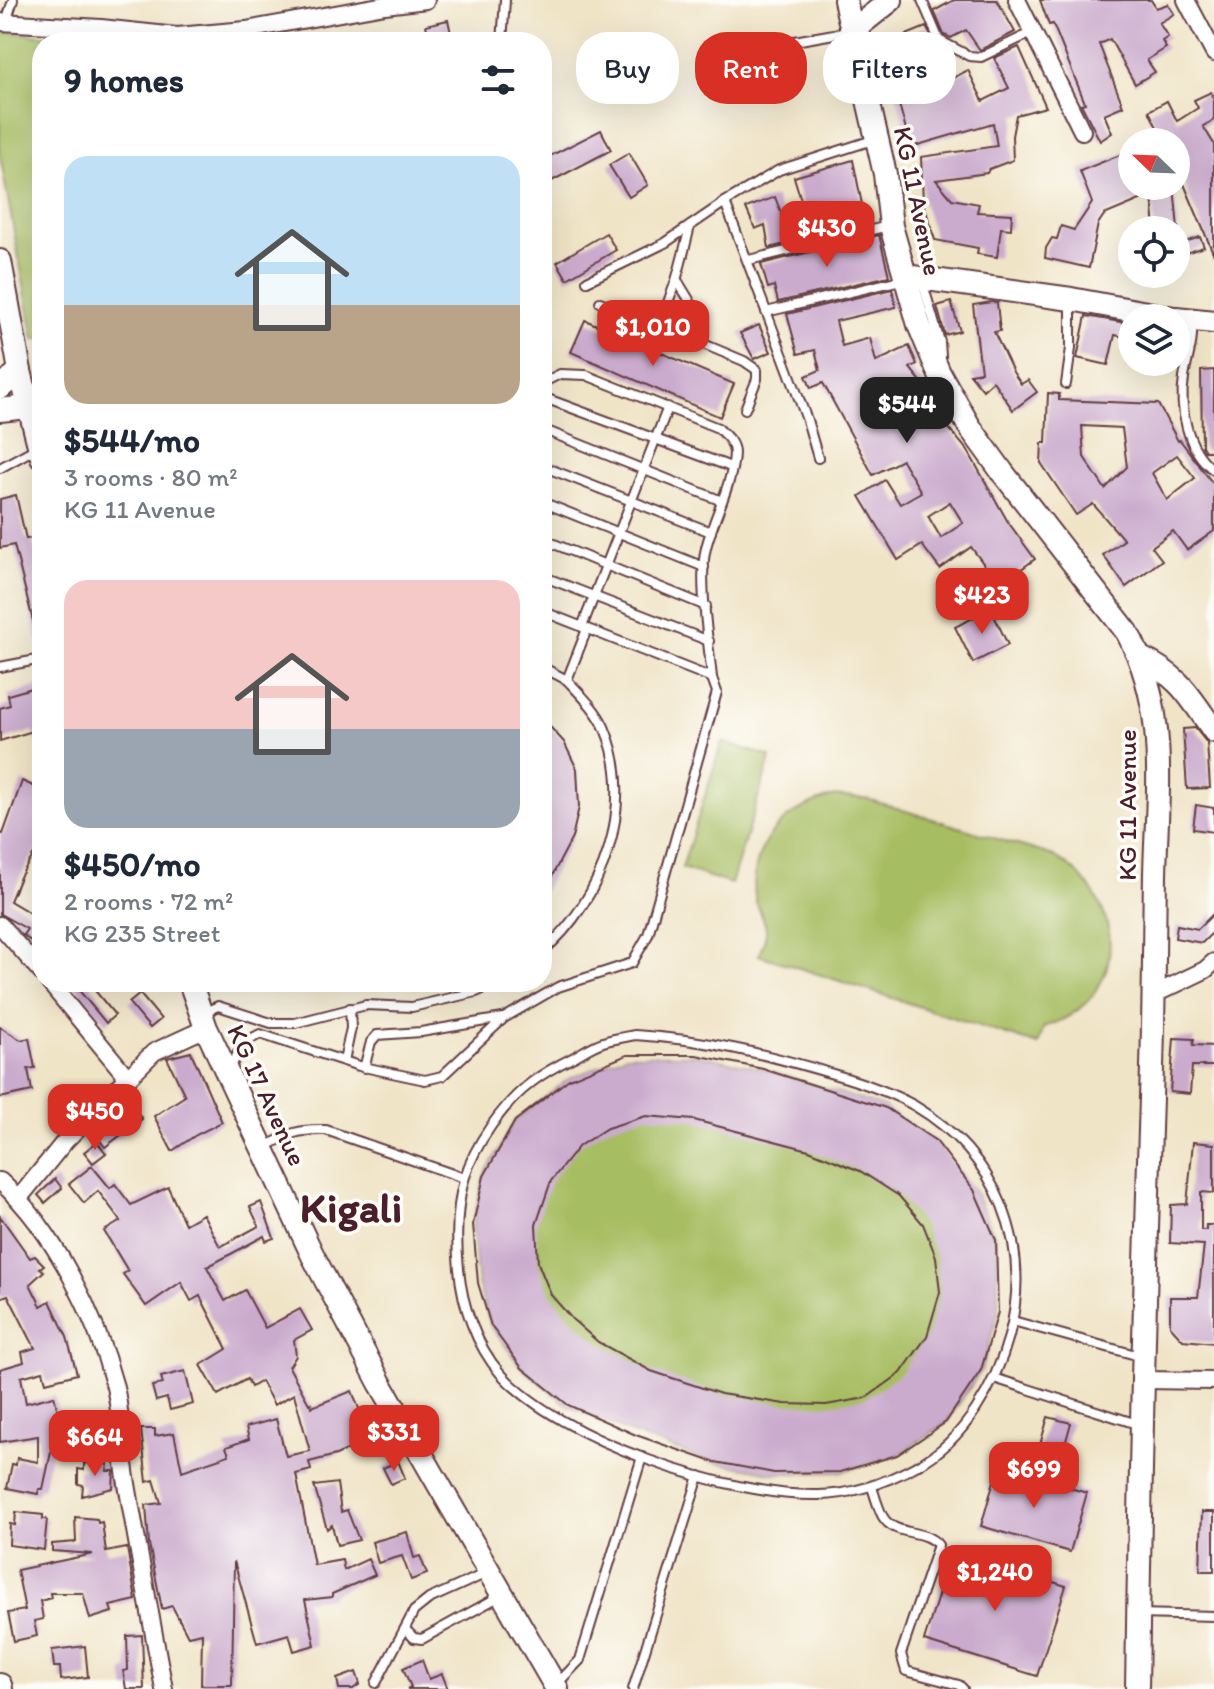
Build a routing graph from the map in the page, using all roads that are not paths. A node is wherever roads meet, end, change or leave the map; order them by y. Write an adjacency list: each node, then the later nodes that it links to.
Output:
1 (13, 0): 10 (lane)
2 (426, 0): 9 (street)
3 (505, 0): 14 (lane)
4 (845, 0): 11 (main road, KG 11 Avenue)
5 (891, 0): 11 (main road)
6 (922, 0): 15 (lane)
7 (1017, 0): 15 (street)
8 (1186, 0): 17 (street)
9 (385, 2): 13 (street)
10 (3, 22): 12 (street)
11 (852, 31): 16 (lane); 19 (main road, KG 11 Avenue)
12 (139, 32)
13 (223, 32)
14 (503, 32)
15 (1033, 32): 18 (street)
16 (807, 39)
17 (1214, 53)
18 (1082, 131)
19 (877, 138): 20 (lane); 22 (main road, KG 11 Avenue)
20 (725, 202): 21 (lane); 23 (lane)
21 (690, 226): 26 (lane); 27 (lane)
22 (891, 226): 23 (lane); 25 (main road, KG 11 Avenue)
23 (749, 260): 31 (lane)
24 (0, 261): 36 (main road)
25 (911, 278): 28 (main road); 31 (lane); 70 (main road, KG 11 Avenue)
26 (677, 280): 33 (lane); 34 (lane)
27 (587, 281)
28 (1071, 299): 30 (main road); 39 (lane)
29 (600, 302): 33 (lane)
30 (1118, 307)
31 (766, 312): 50 (lane)
32 (1190, 324): 35 (lane)
33 (664, 327): 34 (lane)
34 (694, 340): 44 (lane)
35 (1190, 352)
36 (20, 371): 40 (main road); 42 (main road)
37 (1185, 376): 55 (lane)
38 (552, 378): 43 (lane)
39 (1066, 384)
40 (0, 388)
41 (552, 401): 48 (lane)
42 (28, 407): 45 (main road); 46 (main road)
43 (668, 407): 48 (lane); 51 (lane)
44 (745, 409)
45 (0, 410)
46 (32, 419)
47 (552, 433): 53 (lane)
48 (655, 439): 51 (lane); 53 (lane)
49 (32, 447): 52 (lane)
50 (818, 458)
51 (731, 467): 57 (lane)
52 (0, 468)
53 (644, 468): 56 (lane); 57 (lane)
54 (552, 470): 56 (lane)
55 (1214, 470)
56 (632, 500): 59 (lane); 60 (lane)
57 (722, 501): 60 (lane)
58 (552, 506): 59 (lane)
59 (619, 532): 62 (lane); 63 (lane)
60 (711, 532): 63 (lane)
61 (552, 543): 62 (lane)
62 (606, 565): 65 (lane); 66 (lane)
63 (704, 567): 66 (lane)
64 (552, 580): 65 (lane)
65 (594, 596): 68 (lane); 69 (lane)
66 (706, 606): 69 (lane)
67 (552, 615): 68 (lane)
68 (584, 628): 74 (lane); 75 (lane)
69 (709, 641): 74 (lane)
70 (1141, 658): 76 (main road); 86 (main road, KG 11 Avenue)
71 (32, 661): 72 (lane)
72 (0, 667)
73 (552, 672): 75 (lane)
74 (712, 678): 81 (lane)
75 (567, 680): 78 (lane)
76 (1214, 731)
77 (0, 925): 79 (street)
78 (552, 943)
79 (32, 962)
80 (1214, 962): 86 (street)
81 (552, 990)
82 (57, 992): 93 (street)
83 (193, 992): 89 (main road, KG 17 Avenue)
84 (476, 992): 87 (lane)
85 (549, 992): 88 (lane)
86 (1155, 994): 99 (main road, KG 11 Avenue)
87 (350, 1008): 89 (lane); 90 (lane)
88 (504, 1018): 91 (lane); 91 (lane)
89 (203, 1021): 92 (main road, KG 17 Avenue); 93 (street)
90 (344, 1061): 91 (lane); 92 (lane)
91 (364, 1068)
92 (227, 1075): 94 (main road, KG 17 Avenue)
93 (127, 1077): 97 (street)
94 (261, 1149): 95 (lane); 107 (main road, KG 17 Avenue)
95 (464, 1178): 98 (lane); 104 (lane)
96 (0, 1181): 97 (street)
97 (19, 1198): 114 (street)
98 (1013, 1321): 99 (lane); 100 (lane)
99 (1143, 1358): 101 (main road, KG 11 Avenue)
100 (994, 1378): 103 (lane); 106 (lane)
101 (1142, 1380): 102 (street); 103 (main road, KG 11 Avenue)
102 (1214, 1381)
103 (1141, 1425): 109 (main road, KG 11 Avenue)
104 (642, 1457): 105 (lane); 113 (lane)
105 (699, 1476): 106 (lane); 115 (lane)
106 (872, 1487): 116 (lane)
107 (490, 1572): 108 (main road, KG 17 Avenue); 111 (lane)
108 (503, 1595): 111 (lane); 113 (main road, KG 17 Avenue)
109 (1138, 1614): 110 (lane); 117 (main road, KG 11 Avenue)
110 (1214, 1616)
111 (405, 1629): 112 (lane)
112 (376, 1683)
113 (554, 1688)
114 (164, 1689)
115 (633, 1689)
116 (963, 1689)
117 (1137, 1689)

